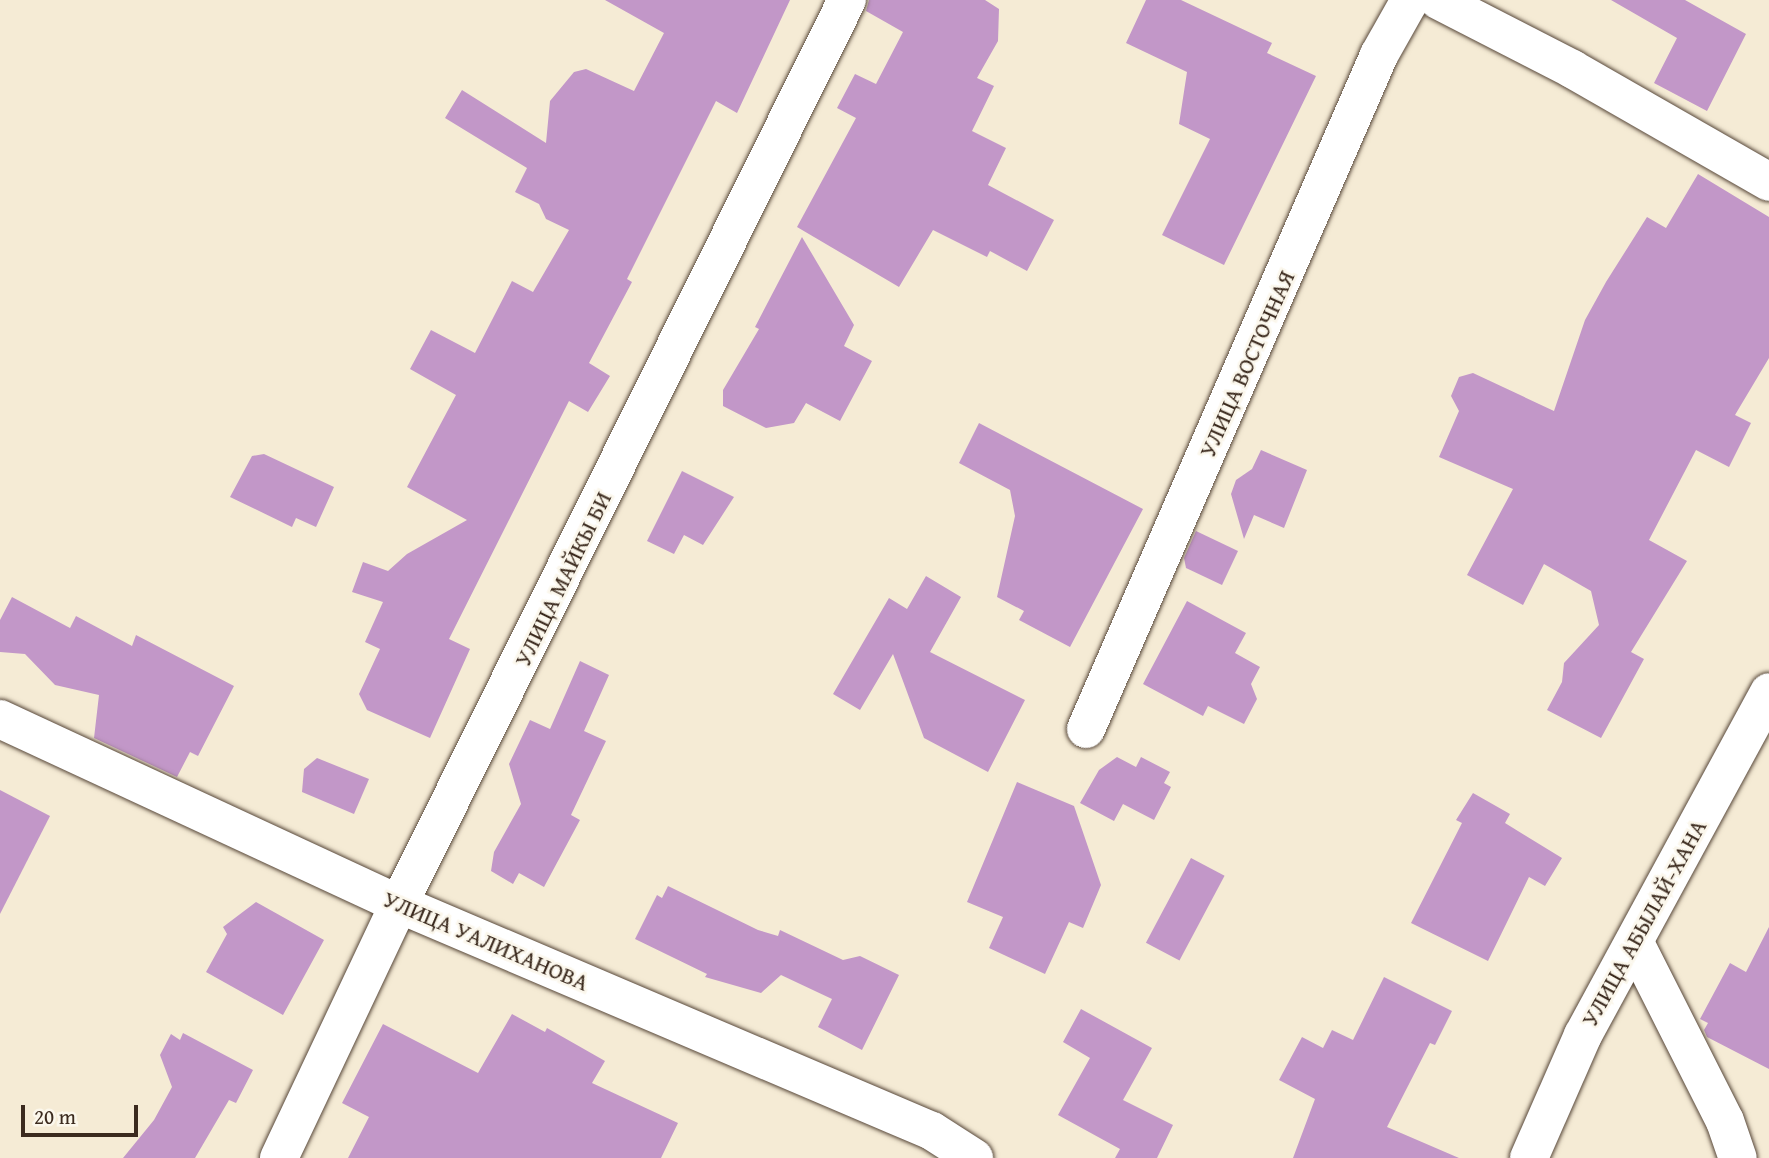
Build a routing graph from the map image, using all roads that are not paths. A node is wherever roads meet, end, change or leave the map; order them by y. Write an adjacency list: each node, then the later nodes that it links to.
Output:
1 (848, 0): 8 (street, УЛИЦА МАЙКЫ БИ)
2 (1410, 0): 7 (street, УЛИЦА ВОСТОЧНАЯ)
3 (1438, 0): 4 (street)
4 (1769, 183)
5 (1769, 692): 9 (street, УЛИЦА АБЫЛАЙ-ХАНА)
6 (0, 719): 8 (street, УЛИЦА УАЛИХАНОВА)
7 (1086, 729)
8 (399, 904): 10 (street, УЛИЦА МАЙКЫ БИ); 11 (street, УЛИЦА УАЛИХАНОВА)
9 (1635, 943): 12 (street, УЛИЦА АБЫЛАЙ-ХАНА); 13 (street)
10 (279, 1158)
11 (974, 1158)
12 (1529, 1158)
13 (1738, 1158)

